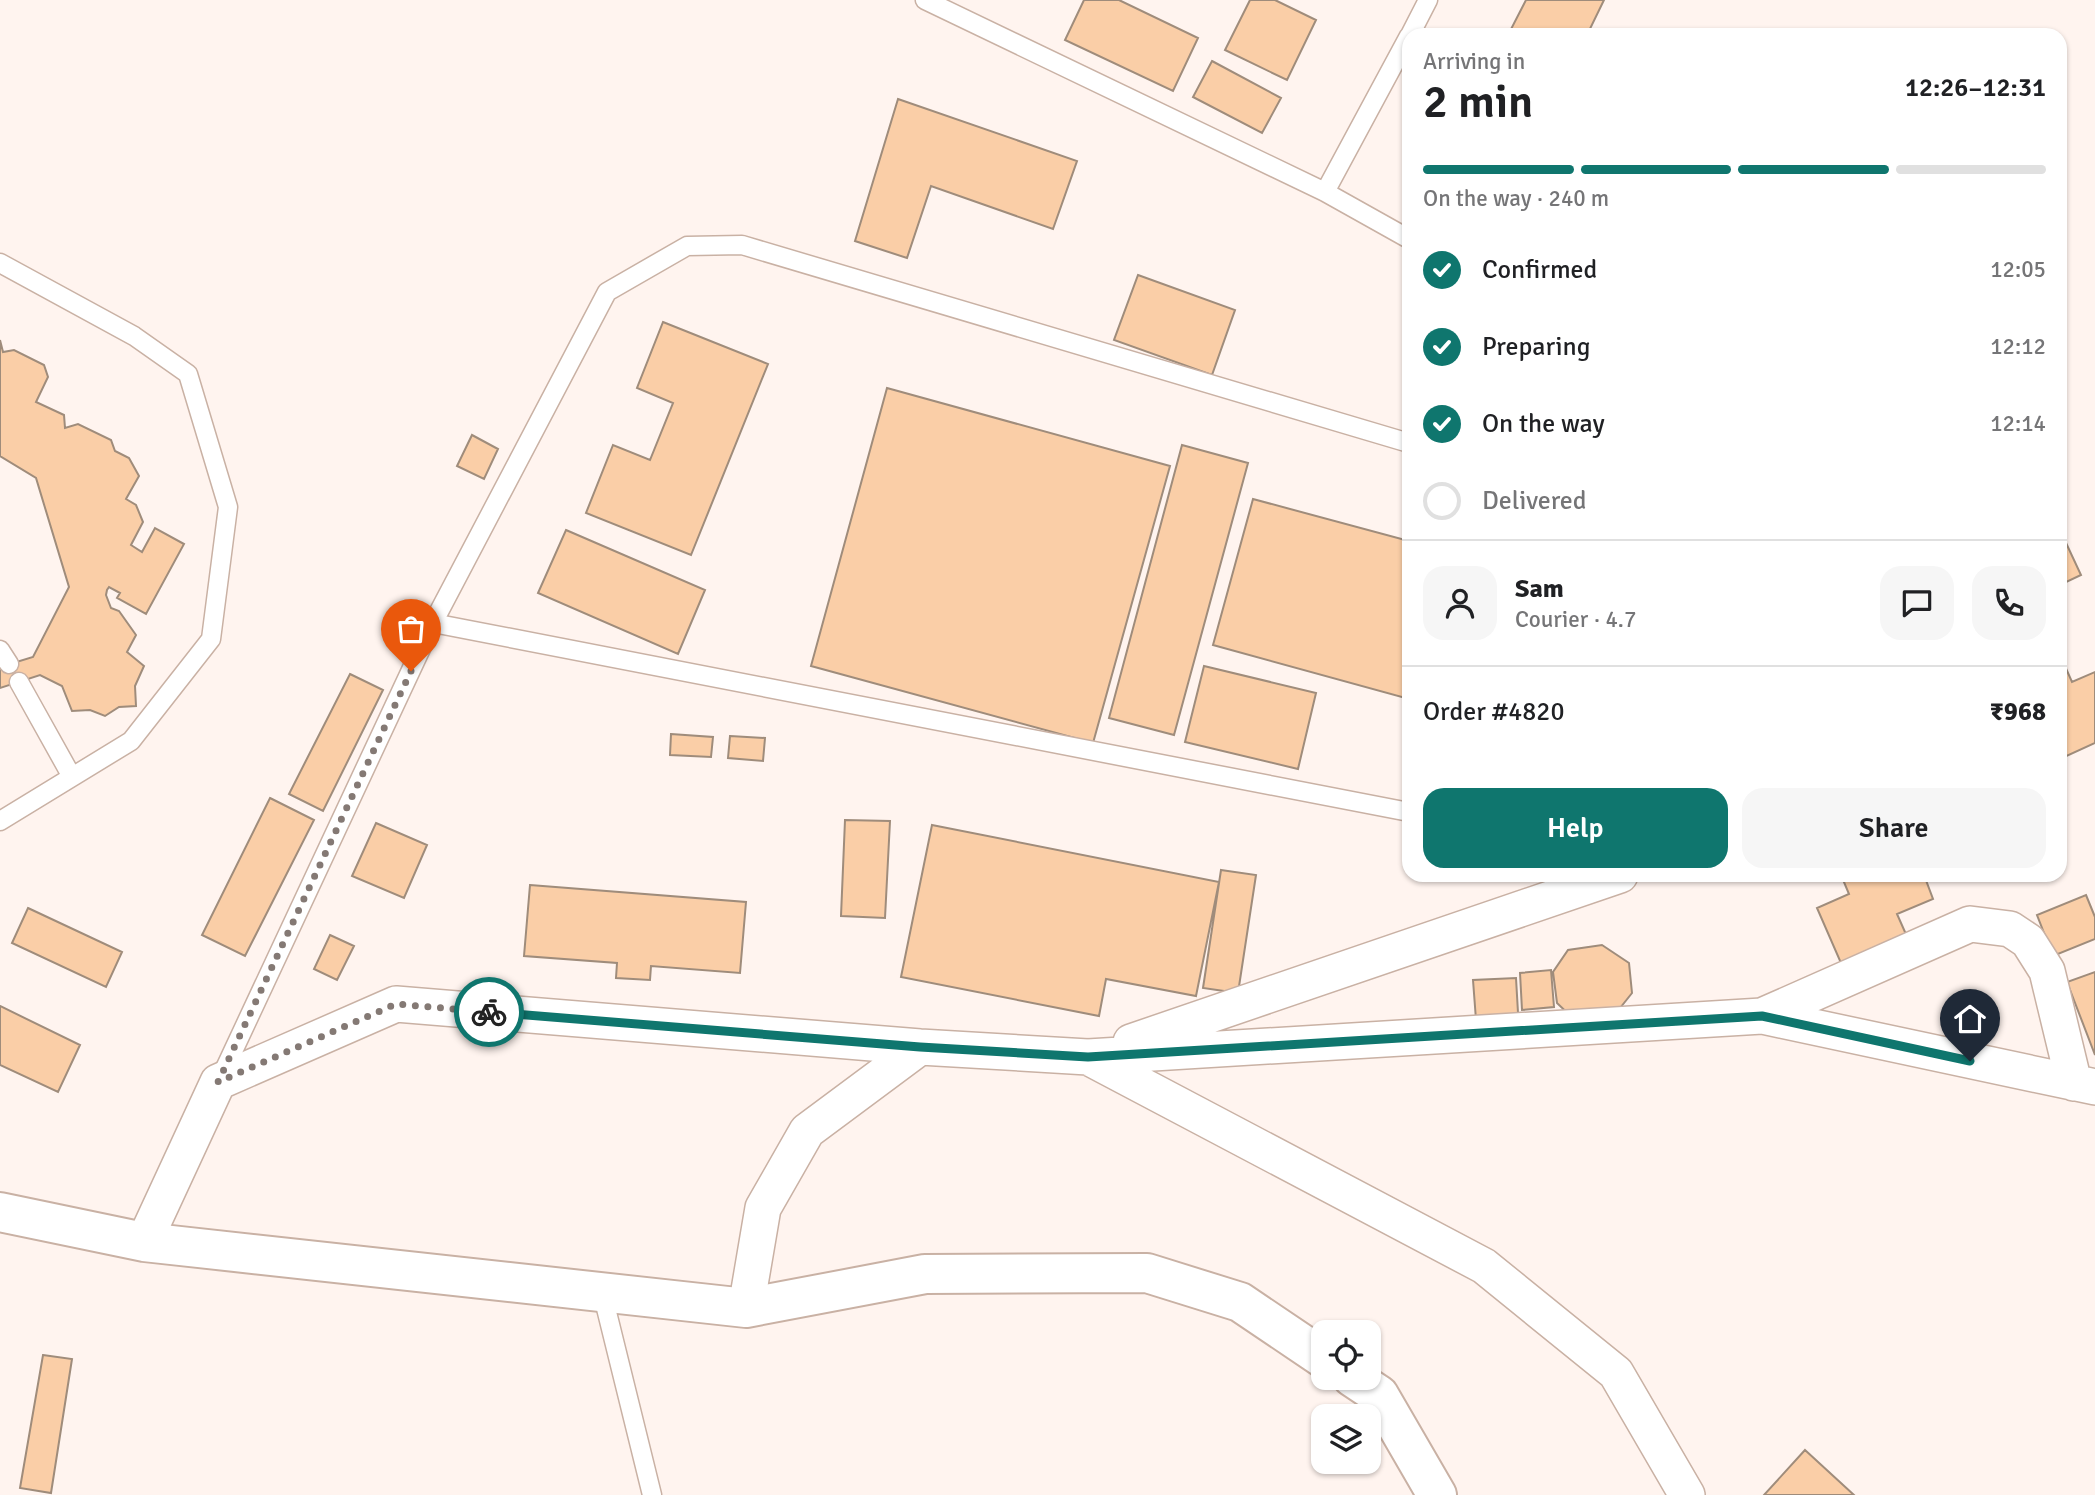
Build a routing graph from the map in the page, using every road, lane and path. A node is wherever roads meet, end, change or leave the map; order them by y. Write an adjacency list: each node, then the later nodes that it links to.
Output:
1 (925, 0): 5 (lane)
2 (1428, 0): 3 (lane)
3 (1413, 28)
4 (1402, 49): 5 (lane)
5 (1325, 192): 6 (lane)
6 (1402, 235)
7 (0, 263): 11 (lane)
8 (1402, 441): 9 (lane)
9 (433, 623): 12 (lane); 18 (lane)
10 (19, 681): 11 (lane)
11 (72, 777): 13 (lane)
12 (1402, 811)
13 (0, 821)
14 (1600, 882): 17 (street)
15 (1762, 1016): 17 (street); 19 (street); 19 (street)
16 (920, 1047): 17 (street); 18 (street); 23 (street)
17 (1088, 1057): 28 (street)
18 (218, 1082): 21 (street)
19 (2085, 1085)
20 (0, 1212): 21 (street)
21 (144, 1242): 22 (street)
22 (602, 1292): 23 (street); 26 (lane)
23 (746, 1308): 24 (street)
24 (1311, 1350)
25 (1372, 1390): 27 (street)
26 (653, 1495)
27 (1437, 1495)
28 (1687, 1495)

